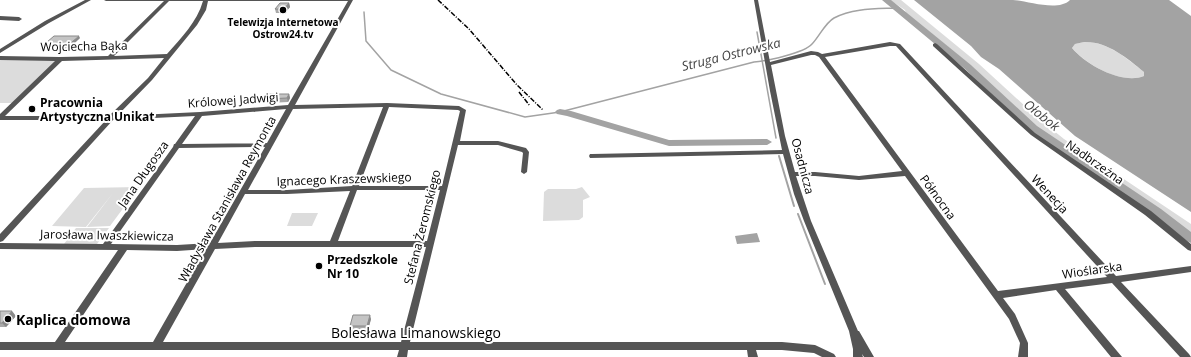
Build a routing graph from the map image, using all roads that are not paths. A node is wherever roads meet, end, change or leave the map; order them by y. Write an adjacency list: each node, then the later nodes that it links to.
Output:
1 (89, 0): 11 (street)
2 (106, 0): 3 (street)
3 (149, 0): 4 (street)
4 (168, 0): 5 (street); 12 (street)
5 (206, 0): 6 (street); 13 (street)
6 (351, 0): 19 (street, Władysława Stanisława Reymonta)
7 (756, 0): 17 (street, Osadnicza)
8 (0, 18): 9 (street)
9 (19, 19)
10 (935, 45): 42 (street, Nadbrzeżna)
11 (0, 51)
12 (111, 56): 13 (street, Wojciecha Bąka); 16 (street, Wojciecha Bąka)
13 (169, 56): 23 (street)
14 (821, 56): 17 (street); 30 (street, Północna); 44 (street, Wenecja)
15 (0, 58): 16 (street, Wojciecha Bąka)
16 (60, 58): 22 (street)
17 (768, 64): 27 (street, Osadnicza)
18 (387, 105): 19 (street, Królowej Jadwigi); 21 (street, Królowej Jadwigi); 32 (street)
19 (291, 107): 20 (street, Królowej Jadwigi); 25 (street, Władysława Stanisława Reymonta)
20 (200, 114): 23 (street, Królowej Jadwigi); 26 (street, Jana Długosza)
21 (463, 114): 24 (street, Stefana Żeromskiego)
22 (0, 118): 23 (street, Królowej Jadwigi)
23 (111, 118): 35 (street)
24 (455, 143): 29 (street); 33 (street, Stefana Żeromskiego)
25 (270, 145): 26 (street); 34 (street, Władysława Stanisława Reymonta)
26 (176, 146): 40 (street, Jana Długosza)
27 (786, 152): 28 (street); 31 (street, Osadnicza)
28 (592, 156)
29 (524, 172)
30 (907, 173): 31 (street); 46 (street, Północna)
31 (792, 174): 47 (street, Osadnicza)
32 (354, 188): 33 (street, Ignacego Kraszewskiego); 34 (street, Ignacego Kraszewskiego); 36 (street)
33 (445, 188): 37 (street, Stefana Żeromskiego)
34 (244, 192): 39 (street, Władysława Stanisława Reymonta)
35 (0, 239)
36 (333, 244): 37 (street, Jarosława Iwaszkiewicza); 39 (street, Jarosława Iwaszkiewicza)
37 (431, 244): 48 (street, Stefana Żeromskiego)
38 (0, 246): 40 (street, Jarosława Iwaszkiewicza)
39 (213, 246): 41 (street, Jarosława Iwaszkiewicza); 51 (street, Władysława Stanisława Reymonta)
40 (105, 247): 41 (street, Jarosława Iwaszkiewicza)
41 (125, 247): 50 (street)
42 (1191, 248)
43 (1191, 269): 44 (street, Wioślarska)
44 (1114, 280): 45 (street, Wioślarska); 60 (street, Wenecja)
45 (1058, 287): 46 (street, Wioślarska); 59 (street)
46 (996, 295): 58 (street, Północna)
47 (853, 331): 56 (street, Osadnicza); 57 (street, Osadnicza)
48 (405, 345): 51 (street, Bolesława Limanowskiego); 52 (street, Bolesława Limanowskiego); 53 (street, Stefana Żeromskiego)
49 (0, 346): 50 (street, Bolesława Limanowskiego)
50 (57, 346): 51 (street, Bolesława Limanowskiego)
51 (156, 346)
52 (751, 346): 54 (street); 55 (street, Bolesława Limanowskiego)
53 (402, 357)
54 (753, 357)
55 (831, 357)
56 (858, 357)
57 (869, 357)
58 (1023, 357)
59 (1117, 357)
60 (1186, 357)

